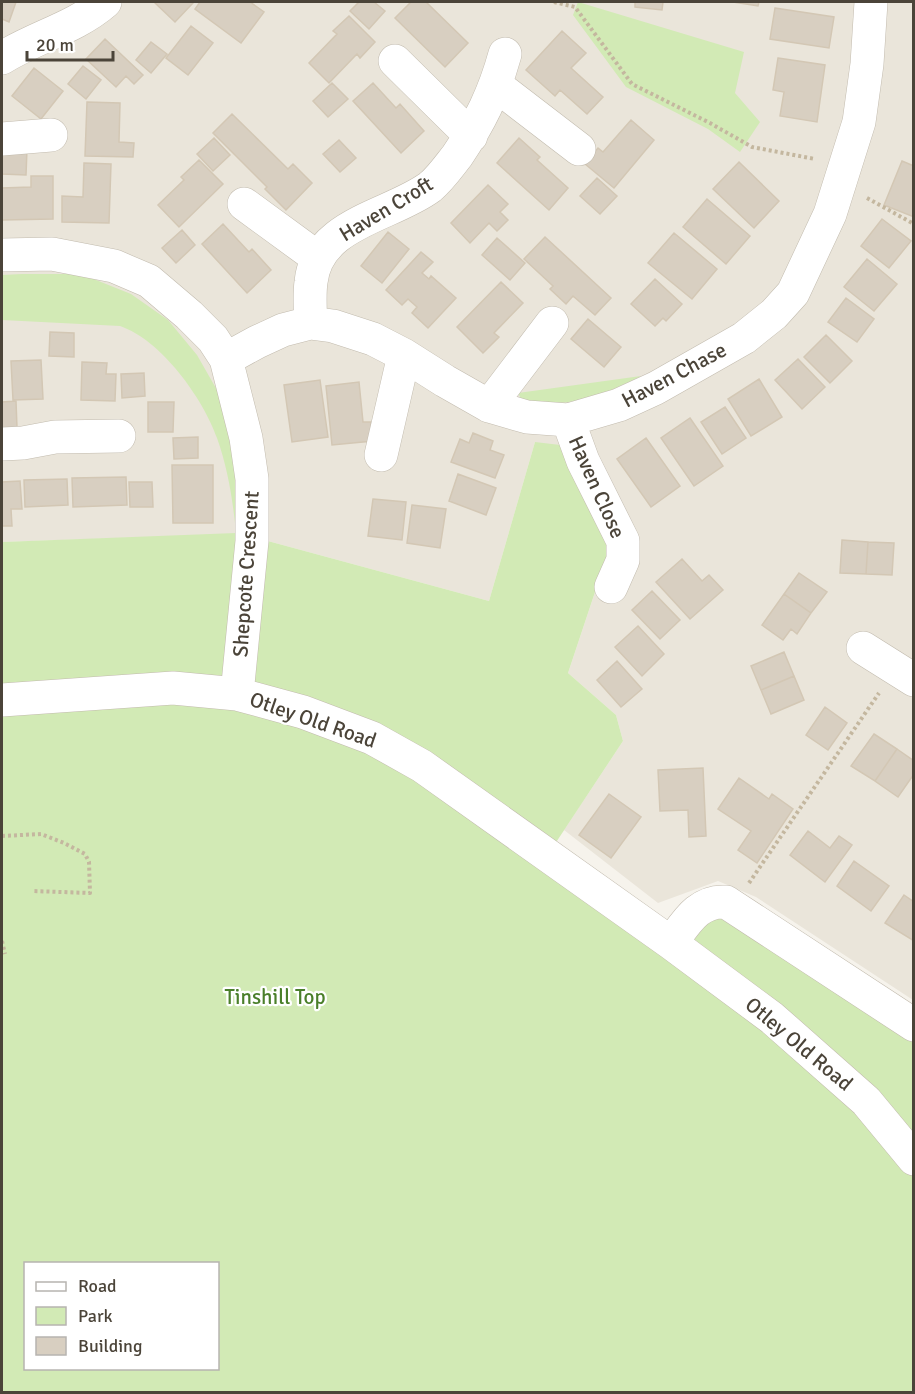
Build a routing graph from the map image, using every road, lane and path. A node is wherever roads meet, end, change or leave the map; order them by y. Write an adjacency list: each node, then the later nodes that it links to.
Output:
1 (105, 2): 5 (street)
2 (554, 2): 12 (path)
3 (871, 2): 12 (street, Haven Chase)
4 (506, 54): 7 (street, Haven Croft)
5 (2, 58)
6 (395, 61): 9 (street)
7 (497, 86): 9 (street, Haven Croft); 11 (street)
8 (51, 135): 10 (street)
9 (471, 136): 16 (street, Haven Croft)
10 (2, 139)
11 (579, 149)
12 (843, 174): 14 (path); 22 (street, Haven Chase)
13 (244, 204): 16 (street)
14 (914, 224)
15 (2, 255): 20 (street, Shepcote Crescent)
16 (318, 258): 17 (street, Haven Croft)
17 (310, 323): 19 (street, Haven Chase); 20 (street, Haven Chase)
18 (552, 323): 21 (street)
19 (404, 355): 21 (street, Haven Chase); 25 (street)
20 (226, 360): 29 (street, Shepcote Crescent)
21 (489, 406): 22 (street, Haven Chase)
22 (568, 420): 26 (street, Haven Close)
23 (119, 436): 24 (street)
24 (2, 444)
25 (381, 455)
26 (611, 587)
27 (863, 648): 28 (street)
28 (904, 674): 33 (path)
29 (237, 694): 30 (street, Otley Old Road); 35 (street, Otley Old Road)
30 (2, 700)
31 (2, 836): 32 (path)
32 (32, 891)
33 (733, 906): 35 (street); 37 (street)
34 (2, 941): 36 (path)
35 (671, 943): 38 (street, Otley Old Road)
36 (5, 954)
37 (914, 1024)
38 (914, 1159)

